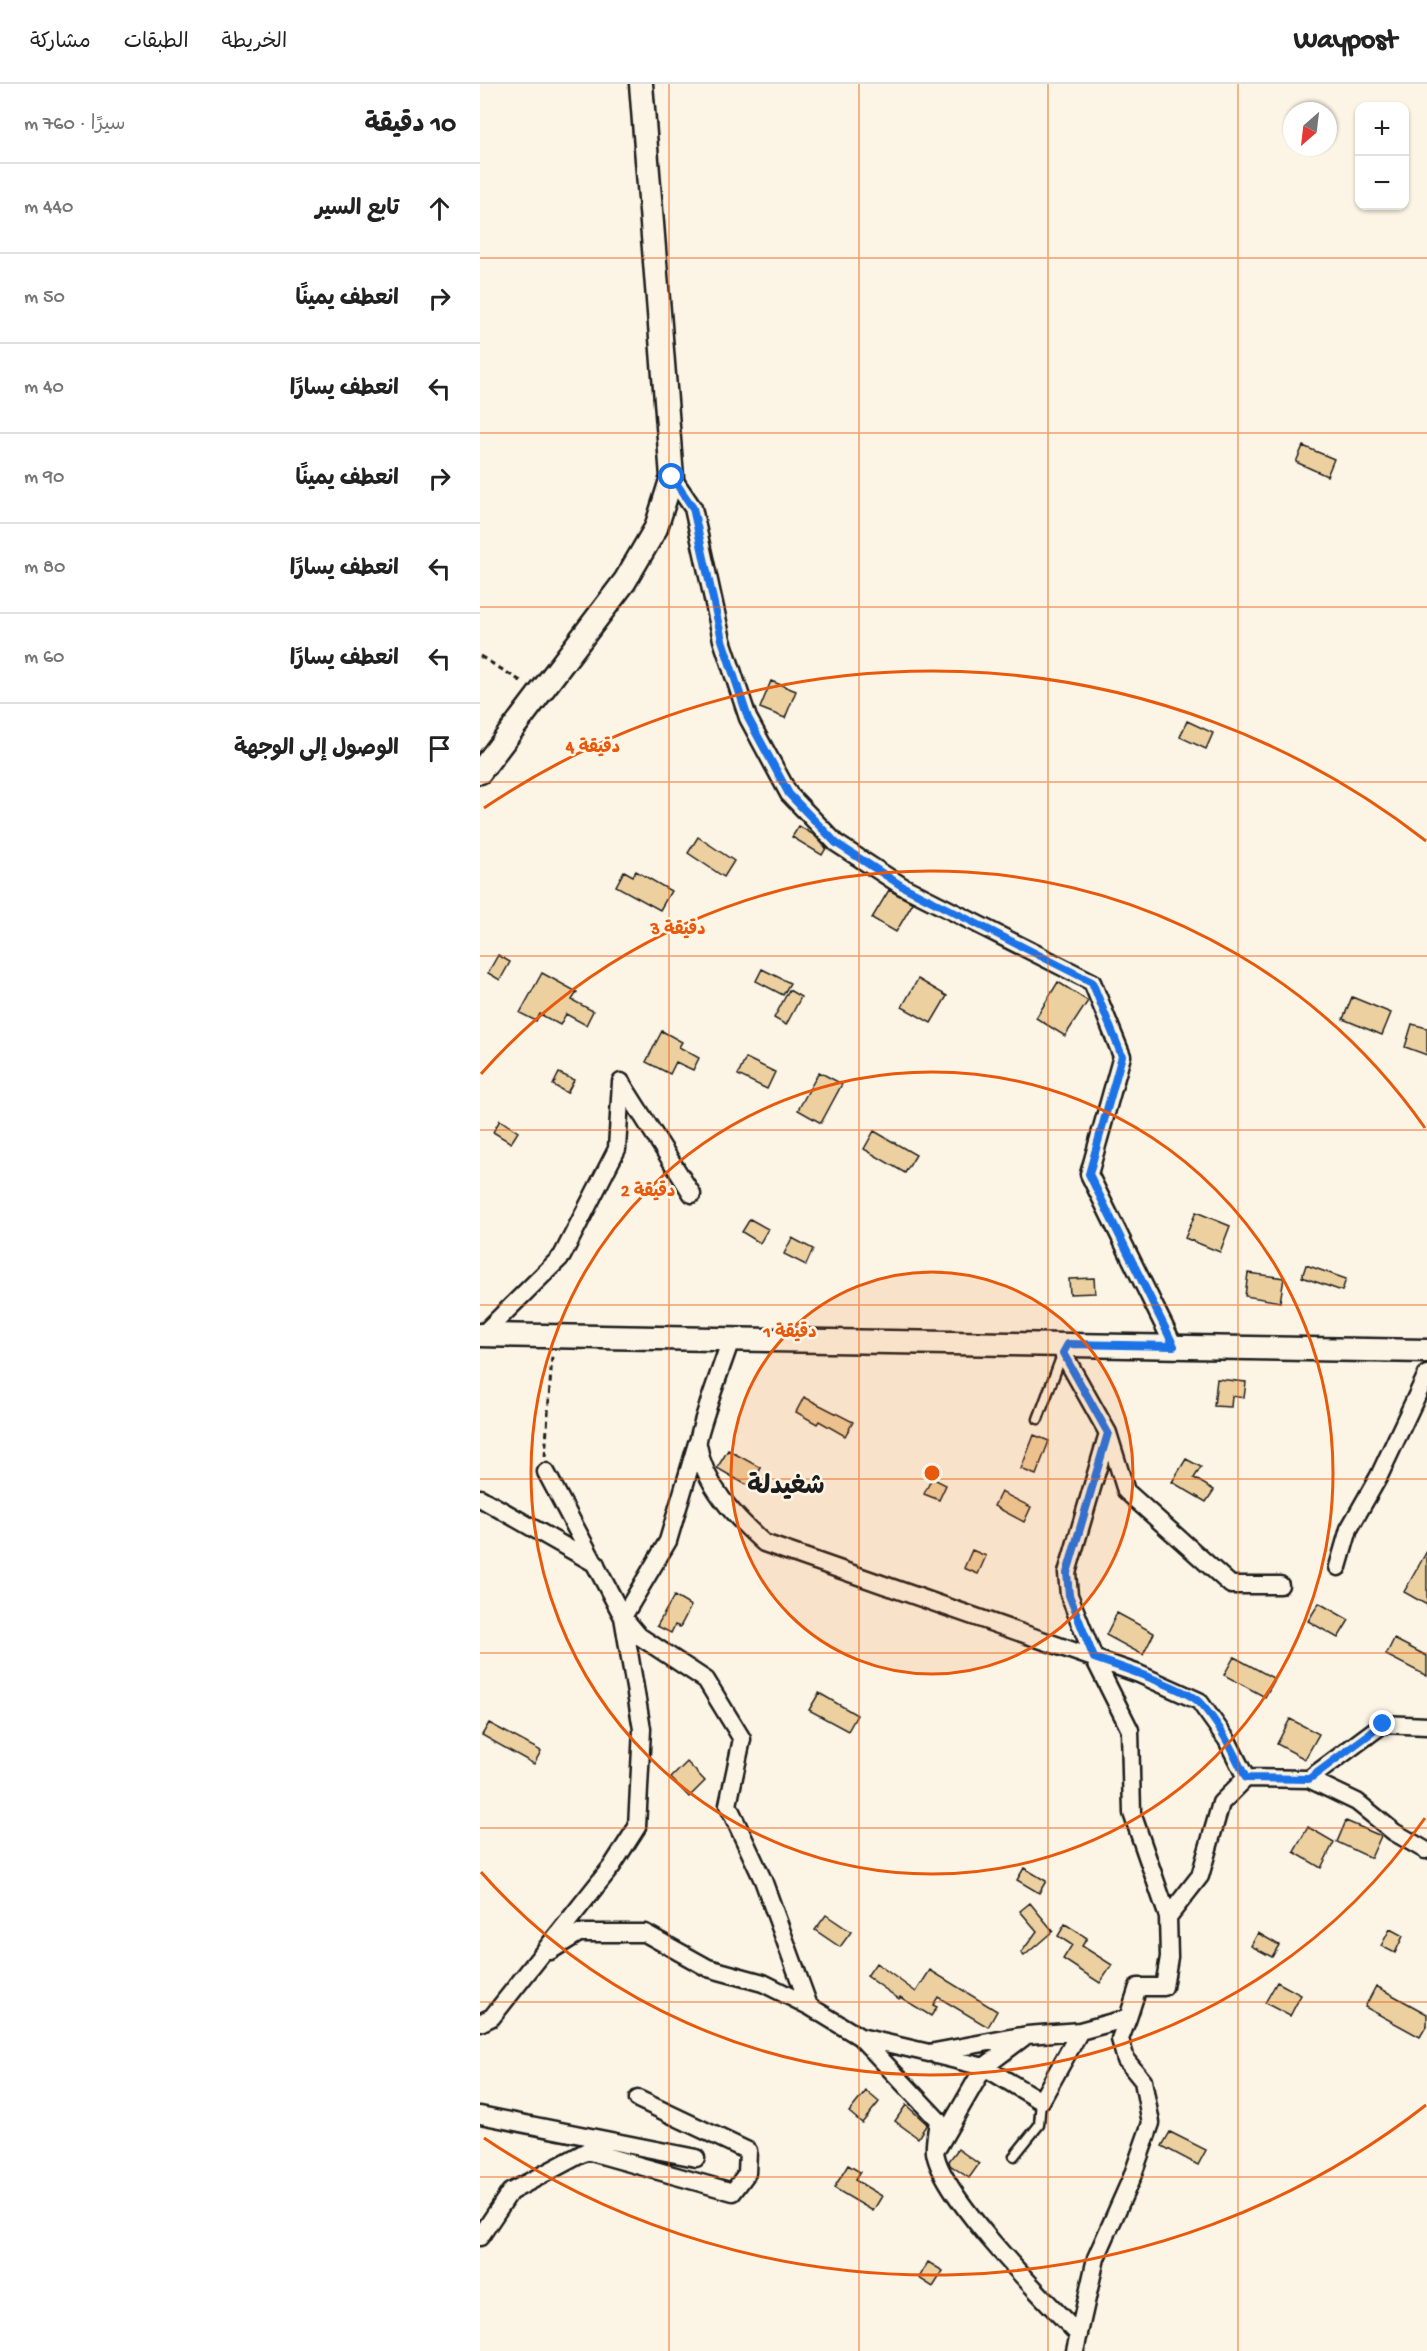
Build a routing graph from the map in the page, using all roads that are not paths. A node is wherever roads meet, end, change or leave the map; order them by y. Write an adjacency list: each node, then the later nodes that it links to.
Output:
1 (641, 84): 2 (street)
2 (672, 477): 3 (street); 7 (street)
3 (480, 772)
4 (692, 1194): 5 (street)
5 (481, 1335): 6 (street)
6 (731, 1339): 8 (street); 13 (street)
7 (1174, 1346): 8 (street); 9 (street)
8 (1065, 1348): 11 (lane); 12 (street)
9 (1427, 1351)
10 (1427, 1374): 17 (street)
11 (1038, 1419)
12 (1108, 1433): 18 (street); 20 (street)
13 (697, 1443): 19 (street); 20 (street)
14 (546, 1472): 16 (street)
15 (480, 1498): 16 (street)
16 (596, 1564): 19 (street)
17 (1338, 1567)
18 (1280, 1585)
19 (623, 1617): 26 (street); 27 (street)
20 (1094, 1658): 22 (street); 25 (street)
21 (1427, 1726): 23 (street)
22 (1246, 1778): 23 (street); 25 (street)
23 (1309, 1779): 24 (street)
24 (1425, 1850)
25 (1168, 1917): 29 (street)
26 (540, 1957): 27 (street); 28 (street)
27 (810, 2006): 32 (street)
28 (484, 2016)
29 (1128, 2018): 30 (street); 42 (street)
30 (1080, 2031): 31 (street); 36 (street)
31 (1027, 2035): 33 (street); 34 (street)
32 (860, 2037): 33 (street); 38 (street)
33 (929, 2053): 34 (street)
34 (984, 2067): 36 (street); 38 (street)
35 (638, 2099): 41 (street)
36 (1041, 2101): 39 (lane)
37 (480, 2115): 40 (street)
38 (935, 2153): 42 (street)
39 (1014, 2156)
40 (696, 2158)
41 (480, 2237)
42 (1077, 2343)

